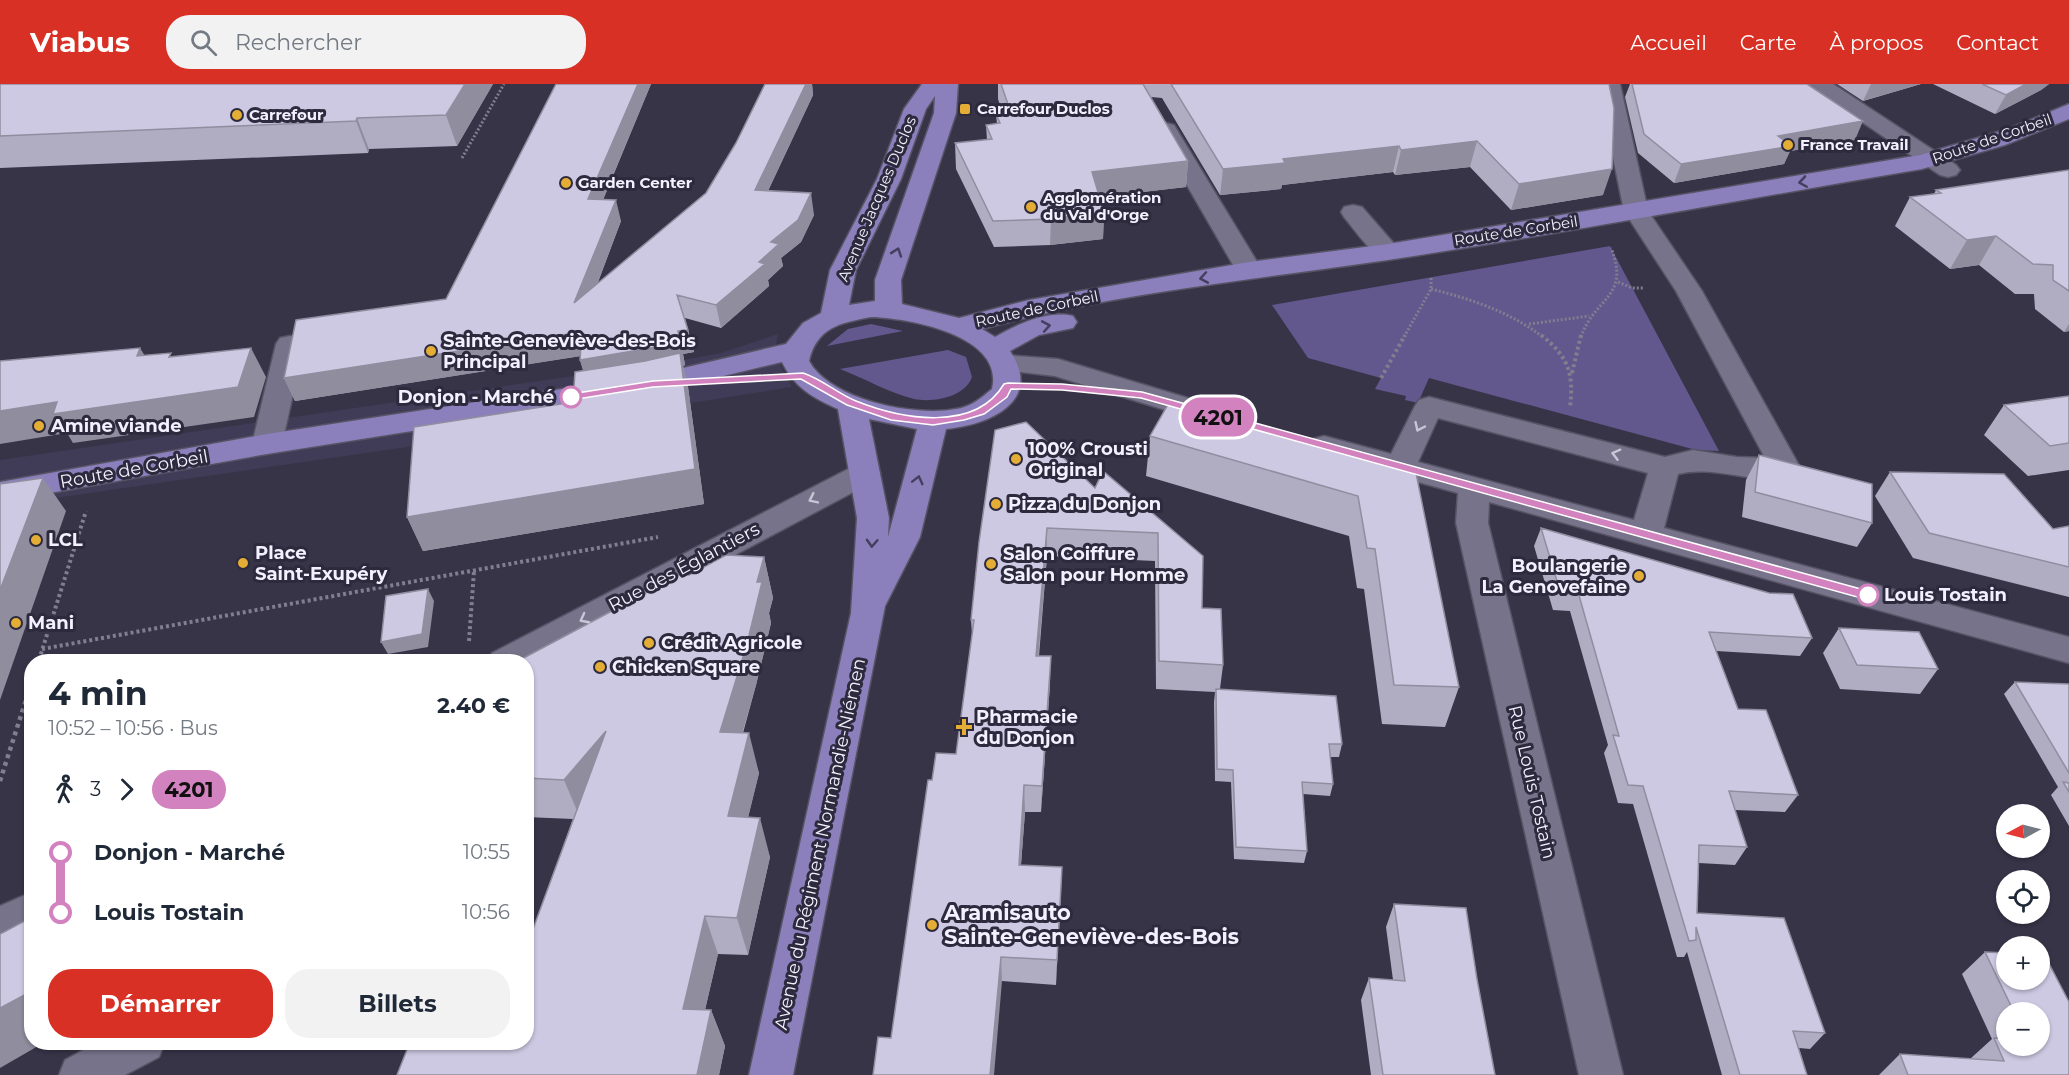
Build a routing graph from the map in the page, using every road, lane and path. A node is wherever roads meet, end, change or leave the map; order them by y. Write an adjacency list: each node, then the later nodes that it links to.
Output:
1 (504, 84): 9 (path)
2 (933, 84): 20 (main road, Avenue Jacques Duclos)
3 (947, 84): 18 (main road, Avenue Jacques Duclos, one-way to 3)
4 (1609, 84): 12 (street)
5 (1819, 84): 10 (street)
6 (2069, 111): 10 (main road, Route de Corbeil)
7 (1157, 114): 15 (street)
8 (2069, 129): 10 (main road, Route de Corbeil)
9 (462, 158)
10 (1941, 165): 12 (main road, Route de Corbeil)
11 (1353, 212): 14 (street)
12 (1641, 218): 14 (main road, Route de Corbeil); 25 (main road, Route de Corbeil, one-way to 12); 34 (street)
13 (1609, 241): 19 (path)
14 (1388, 252): 15 (main road, Route de Corbeil)
15 (1250, 270): 22 (main road, Route de Corbeil, one-way to 22)
16 (1428, 273): 17 (path)
17 (1431, 289): 21 (path); 27 (path)
18 (890, 309): 20 (main road); 22 (main road)
19 (1589, 316): 21 (path); 26 (path)
20 (833, 318): 24 (main road)
21 (1529, 324): 26 (path)
22 (957, 327): 25 (main road)
23 (290, 344): 33 (street)
24 (800, 363): 28 (main road); 33 (main road, Route de Corbeil)
25 (1001, 366): 29 (main road); 30 (street)
26 (1572, 373): 32 (path)
27 (1381, 378)
28 (851, 403): 29 (main road); 36 (main road, Avenue du Régiment Normandie-Niémen)
29 (933, 422): 44 (main road, Avenue du Régiment Normandie-Niémen, one-way to 29)
30 (1243, 423)
31 (1299, 439): 35 (street)
32 (1562, 440): 34 (street, one-way to 32); 35 (street, one-way to 35)
33 (267, 444): 37 (main road, Route de Corbeil); 38 (main road, Route de Corbeil)
34 (1665, 467): 42 (street)
35 (1400, 468): 39 (street)
36 (865, 473): 44 (main road, Avenue du Régiment Normandie-Niémen, one-way to 44); 49 (street, Rue des Églantiers, one-way to 49)
37 (0, 474)
38 (97, 476): 40 (main road, Route de Corbeil); 46 (path)
39 (1474, 488): 42 (street); 57 (street, Rue Louis Tostain)
40 (0, 492)
41 (667, 535): 43 (path)
42 (1646, 535): 47 (street)
43 (474, 571): 45 (path); 46 (path)
44 (868, 613): 56 (main road, Avenue du Régiment Normandie-Niémen)
45 (468, 646)
46 (42, 649): 48 (path)
47 (2069, 650)
48 (40, 654)
49 (519, 654)
50 (24, 706): 51 (path)
51 (0, 781)
52 (24, 914): 53 (street)
53 (0, 927)
54 (128, 1050): 55 (street)
55 (81, 1075)
56 (771, 1075)
57 (1601, 1075)

